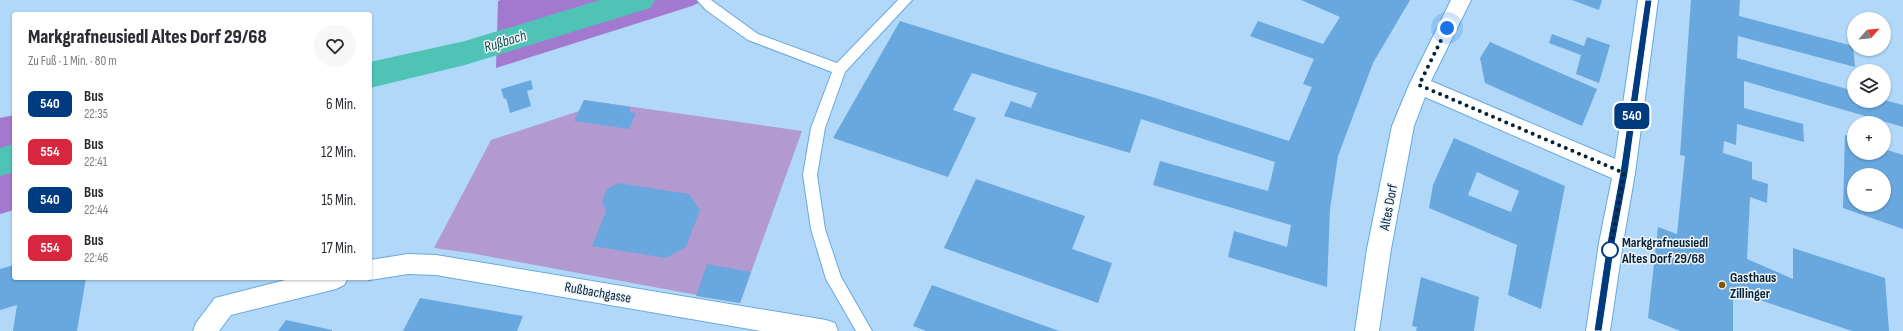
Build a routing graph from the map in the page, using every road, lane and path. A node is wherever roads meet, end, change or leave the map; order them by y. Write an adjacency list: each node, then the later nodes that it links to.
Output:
1 (906, 0): 5 (lane)
2 (1461, 0): 6 (street, Altes Dorf)
3 (1648, 0): 7 (street)
4 (704, 1): 5 (lane)
5 (839, 69): 12 (lane)
6 (1419, 85): 7 (street); 13 (street, Altes Dorf)
7 (1624, 173): 14 (street)
8 (372, 270): 11 (street, Rußbachgasse)
9 (328, 280): 10 (street)
10 (205, 331)
11 (826, 331)
12 (864, 331)
13 (1366, 331)
14 (1598, 331)

